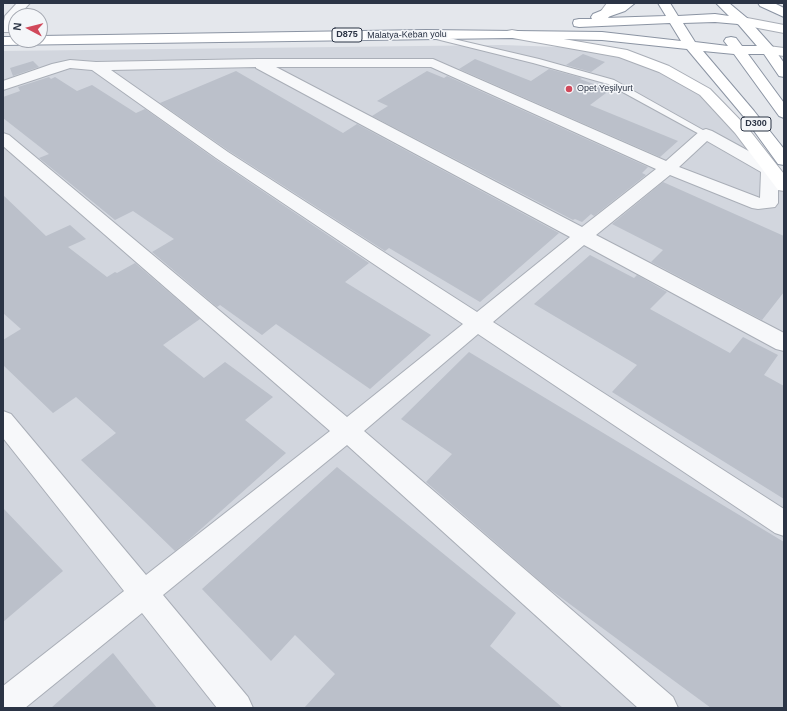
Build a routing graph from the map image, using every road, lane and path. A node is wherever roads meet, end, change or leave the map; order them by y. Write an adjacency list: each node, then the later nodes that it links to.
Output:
1 (613, 3): 7 (main road)
2 (628, 3): 7 (main road)
3 (664, 3): 8 (main road, D300)
4 (764, 3): 6 (main road)
5 (726, 7): 9 (main road); 10 (main road)
6 (784, 13)
7 (604, 15): 11 (main road)
8 (675, 20): 9 (main road, Malatya-Keban yolu); 11 (main road, Malatya-Keban yolu / D875); 17 (main road, D300)
9 (712, 20): 10 (main road); 18 (main road); 20 (main road)
10 (742, 21): 13 (main road); 18 (main road)
11 (569, 23): 12 (main road, Malatya-Keban yolu / D875)
12 (48, 29)
13 (784, 29)
14 (426, 34): 15 (main road, Malatya-Keban yolu / D875); 16 (main road, Malatya-Keban yolu / D875); 29 (lane)
15 (511, 34): 17 (main road, Malatya-Keban yolu / D875); 28 (main road)
16 (3, 41)
17 (691, 46): 20 (main road, Malatya-Keban yolu); 21 (main road, D300)
18 (768, 50): 19 (main road); 20 (main road); 24 (main road)
19 (784, 52)
20 (740, 53): 21 (main road); 27 (main road)
21 (700, 57): 26 (main road, D300)
22 (258, 63): 23 (street); 32 (street); 34 (street)
23 (96, 66): 25 (street); 35 (street)
24 (784, 74)
25 (3, 86)
26 (726, 88): 28 (main road); 31 (main road, D300)
27 (784, 113)
28 (741, 130): 31 (main road)
29 (706, 134): 31 (street); 32 (street)
30 (3, 138): 37 (street)
31 (777, 165): 32 (street); 33 (main road)
32 (668, 168): 34 (street)
33 (784, 186)
34 (583, 236): 35 (street); 36 (street)
35 (477, 323): 37 (street); 39 (street)
36 (784, 344)
37 (347, 431): 40 (street); 43 (street)
38 (8, 437): 40 (street)
39 (784, 524)
40 (144, 594): 41 (street); 42 (street)
41 (3, 706)
42 (237, 708)
43 (662, 708)

